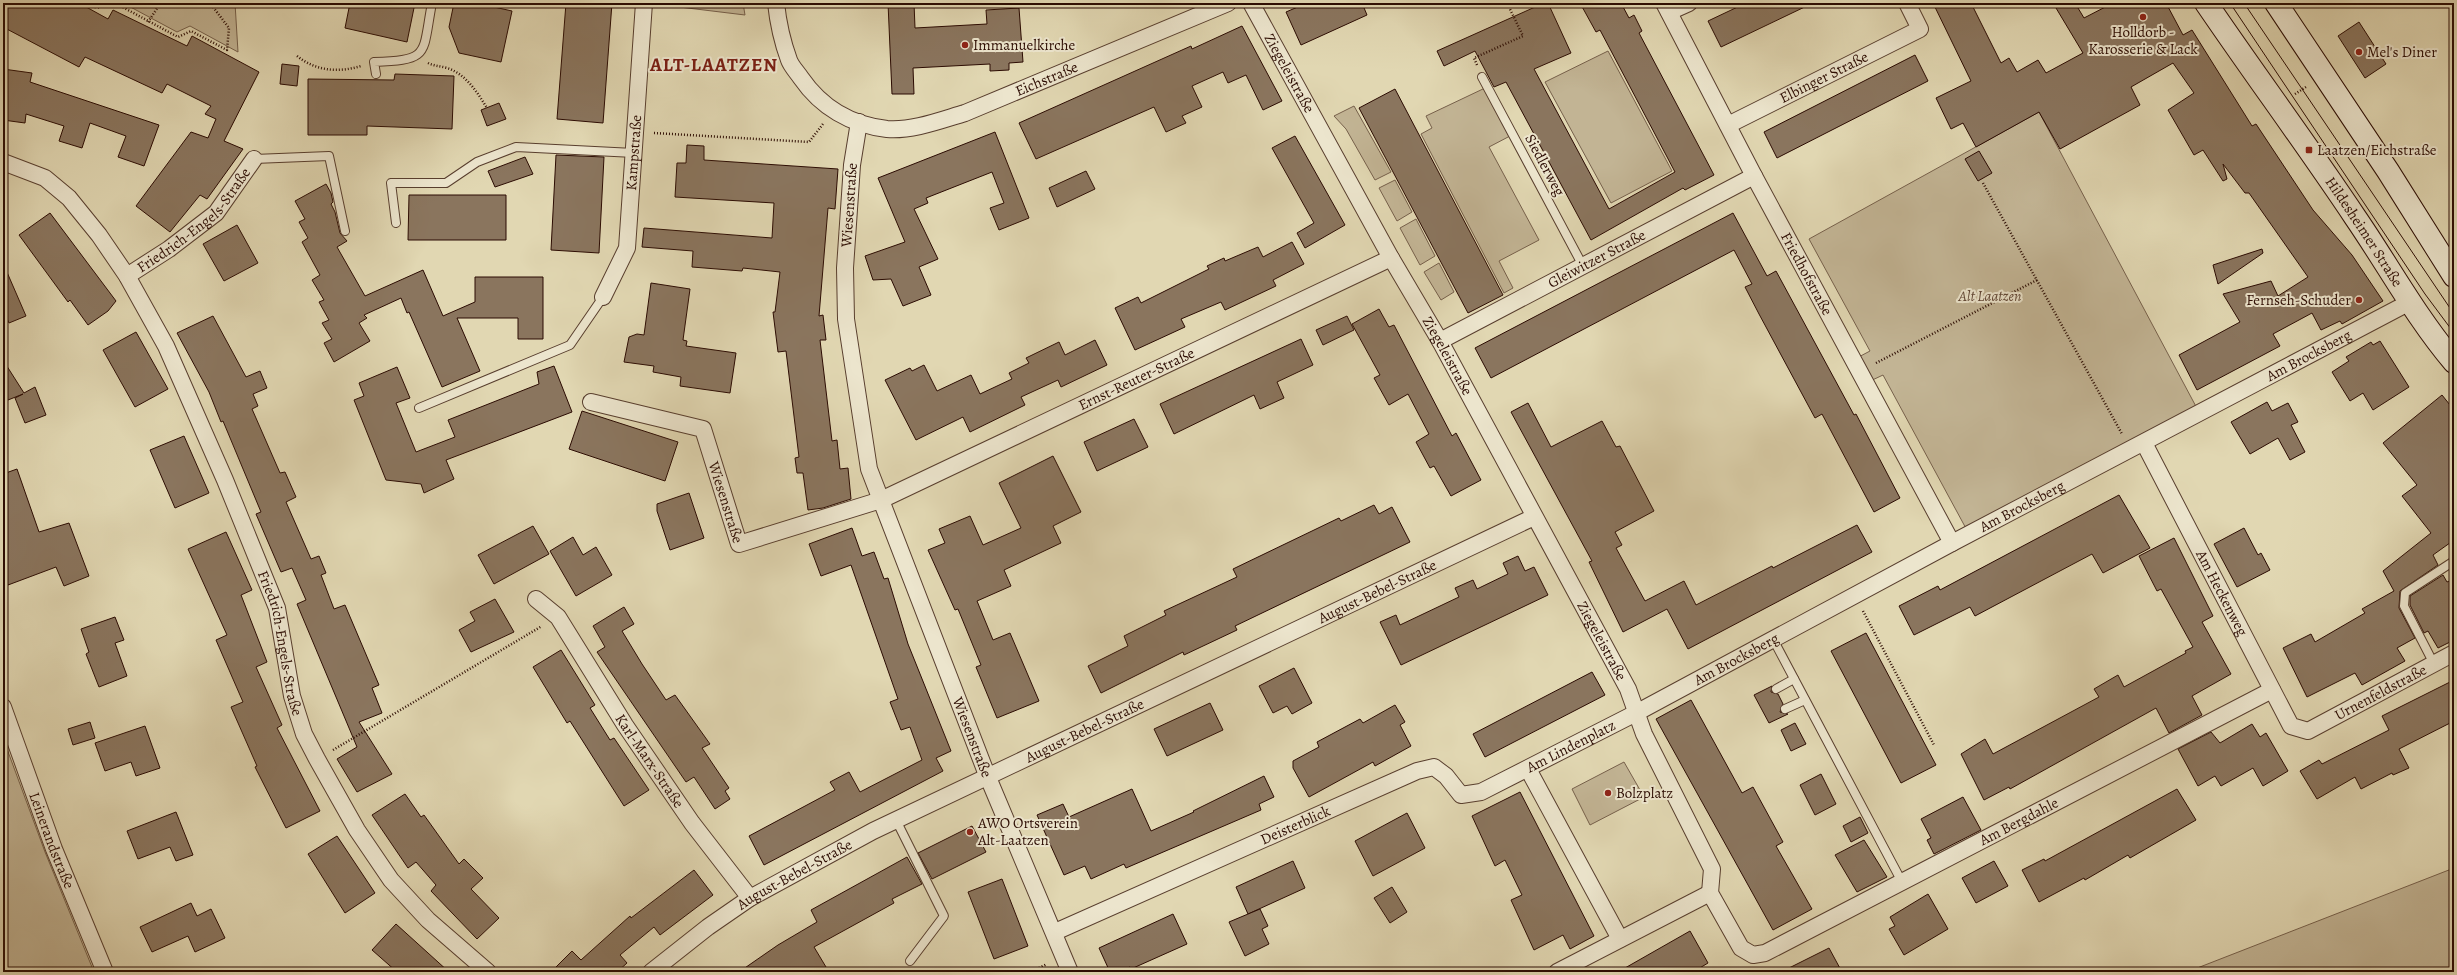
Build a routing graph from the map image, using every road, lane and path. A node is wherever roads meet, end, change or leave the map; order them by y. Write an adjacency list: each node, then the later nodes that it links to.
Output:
1 (87, 3): 2 (path)
2 (110, 3)
3 (115, 3): 17 (path)
4 (166, 3): 17 (path)
5 (210, 3): 17 (path)
6 (432, 3): 18 (lane)
7 (644, 3): 29 (street, Kampstraße)
8 (776, 3): 26 (street, Eichstraße)
9 (1227, 3): 27 (street, Eichstraße)
10 (1251, 3): 37 (street, Ziegeleistraße)
11 (1507, 3): 23 (path)
12 (1689, 3): 16 (street)
13 (1907, 3): 28 (street, Elbinger Straße)
14 (2206, 3): 24 (main road, Hildesheimer Straße)
15 (2276, 3): 22 (main road)
16 (1666, 8): 28 (street, Friedhofstraße)
17 (148, 22)
18 (420, 53): 20 (lane); 25 (path)
19 (297, 56): 20 (path)
20 (374, 62): 21 (lane)
21 (376, 74)
22 (2324, 76): 24 (path); 40 (main road)
23 (1482, 77): 38 (lane, Siedlerweg)
24 (2276, 106): 43 (main road, Hildesheimer Straße)
25 (487, 108)
26 (833, 111): 27 (street, Eichstraße); 29 (path)
27 (859, 122): 50 (street, Wiesenstraße)
28 (1728, 125): 33 (street, Friedhofstraße)
29 (635, 132): 30 (street, Kampstraße)
30 (634, 153): 35 (lane); 42 (street, Kampstraße)
31 (254, 159): 36 (lane); 39 (street, Friedrich-Engels-Straße)
32 (3, 162): 39 (street, Friedrich-Engels-Straße)
33 (1754, 176): 38 (street, Gleiwitzer Straße); 46 (street, Friedhofstraße)
34 (1983, 183): 41 (path)
35 (396, 222)
36 (345, 231)
37 (1391, 258): 44 (street, Ziegeleistraße); 50 (street, Ernst-Reuter-Straße)
38 (1583, 266): 44 (street, Gleiwitzer Straße)
39 (127, 276): 69 (street, Friedrich-Engels-Straße)
40 (2454, 276)
41 (2037, 280): 46 (path); 49 (path)
42 (603, 297): 48 (lane)
43 (2410, 302): 45 (main road, Hildesheimer Straße); 49 (street, Am Brocksberg)
44 (1440, 341): 51 (street, Ziegeleistraße)
45 (2454, 362)
46 (1859, 371): 52 (street, Friedhofstraße)
47 (591, 402): 50 (street, Wiesenstraße)
48 (419, 408)
49 (2138, 447): 52 (street, Am Brocksberg); 62 (street, Am Heckenweg)
50 (881, 500): 71 (street, Wiesenstraße)
51 (1534, 517): 66 (street, Ziegeleistraße); 71 (street, August-Bebel-Straße)
52 (1952, 543): 54 (street, Am Brocksberg)
53 (2454, 561): 59 (lane)
54 (1855, 595): 57 (street, Am Brocksberg); 68 (path)
55 (536, 599): 56 (street, Karl-Marx-Straße)
56 (558, 617): 69 (path); 75 (street, Karl-Marx-Straße)
57 (1773, 639): 60 (lane); 66 (street, Am Brocksberg)
58 (2454, 653): 59 (street, Urnenfeldstraße)
59 (2434, 664): 67 (street, Urnenfeldstraße)
60 (1794, 679): 61 (lane); 63 (lane)
61 (1776, 689)
62 (2272, 690): 67 (street, Am Heckenweg); 73 (street, Am Bergdahle)
63 (1805, 700): 65 (lane); 73 (lane)
64 (3, 707): 79 (street, Leinerandstraße)
65 (1785, 710)
66 (1636, 713): 70 (street, Am Lindenplatz); 74 (street, Am Lindenplatz)
67 (2308, 731)
68 (1934, 745)
69 (317, 759): 80 (street, Friedrich-Engels-Straße)
70 (1528, 768): 76 (street, Deisterblick); 77 (street, Am Lindenplatz)
71 (987, 776): 72 (street, August-Bebel-Straße); 76 (street, Wiesenstraße)
72 (896, 820): 75 (street, August-Bebel-Straße); 78 (lane)
73 (1902, 882): 74 (street, Am Bergdahle)
74 (1710, 893): 77 (street)
75 (750, 898): 81 (street, August-Bebel-Straße)
76 (1055, 932): 82 (street, Wiesenstraße)
77 (1620, 939): 83 (street)
78 (910, 961)
79 (105, 972)
80 (488, 972)
81 (651, 972)
82 (1070, 972)
83 (1557, 972)

